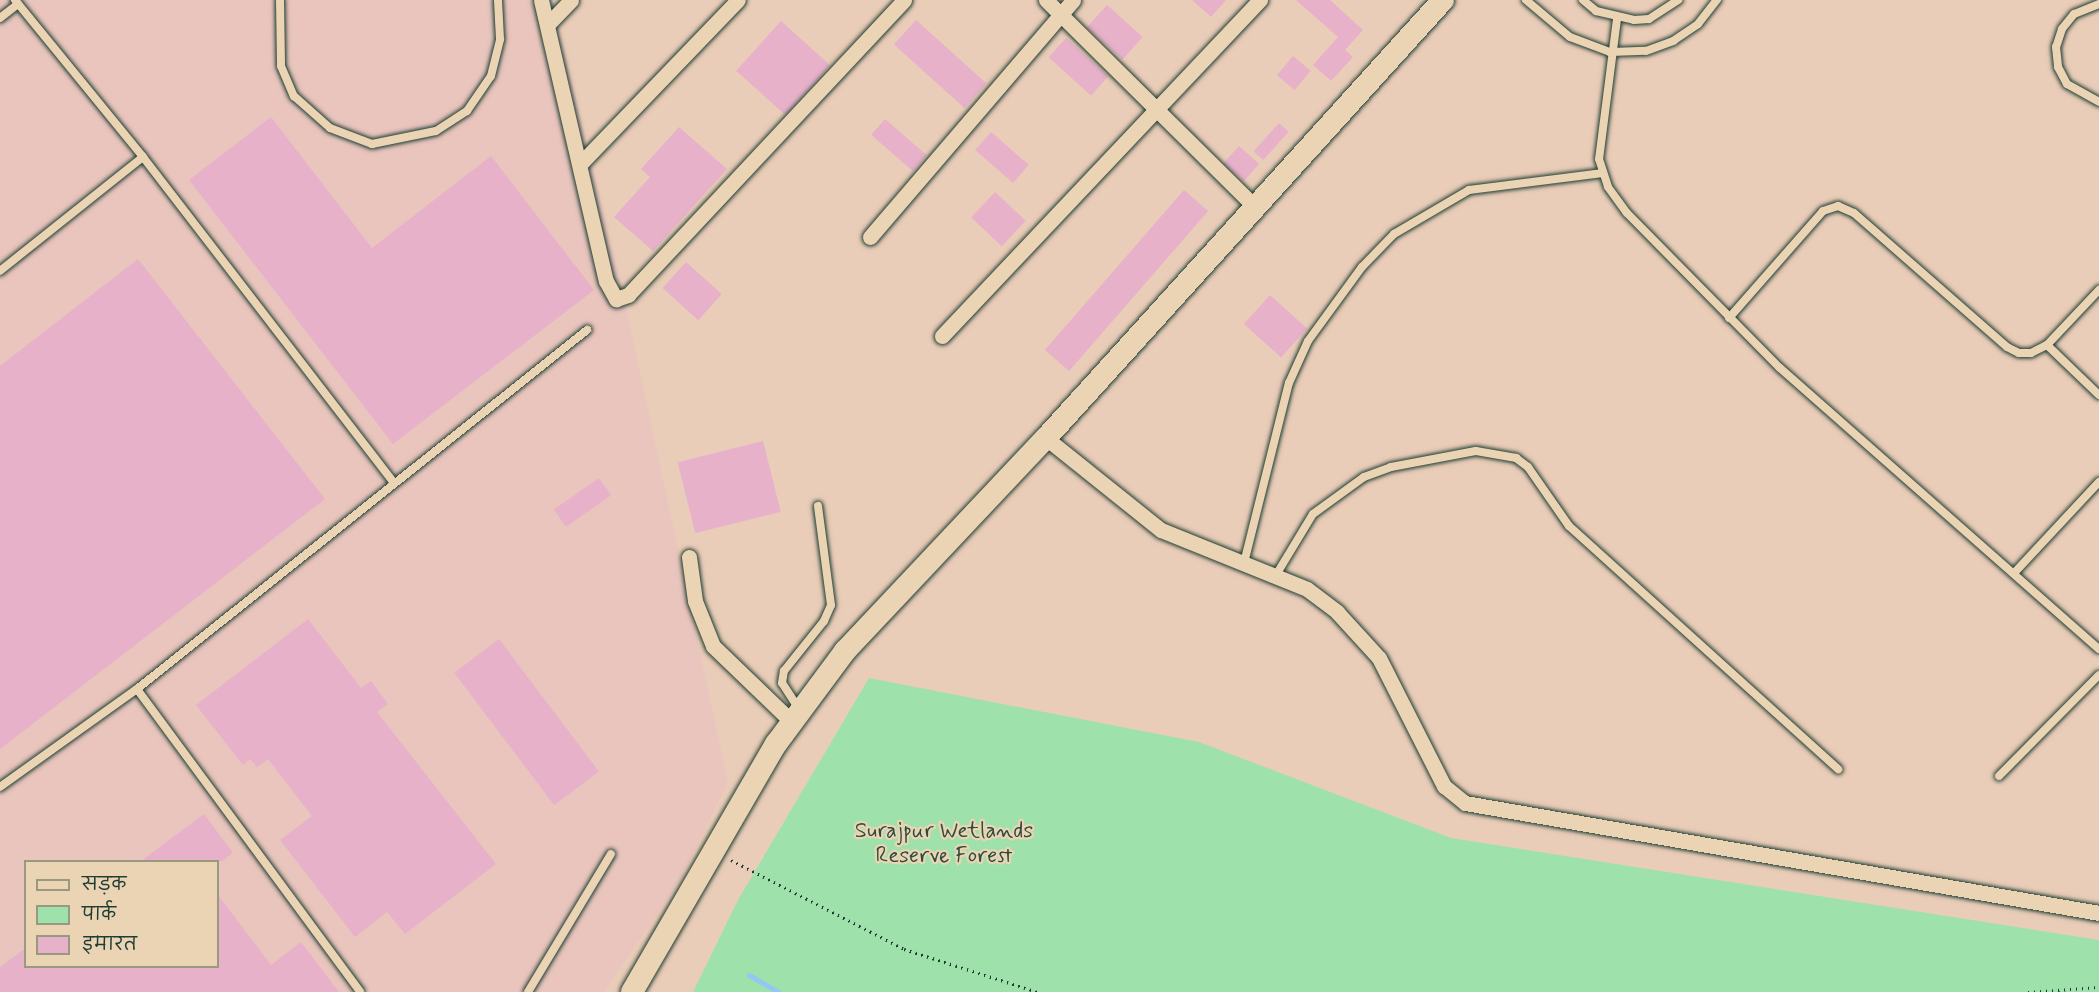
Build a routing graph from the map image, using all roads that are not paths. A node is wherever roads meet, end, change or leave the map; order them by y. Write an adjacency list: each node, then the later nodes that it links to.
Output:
1 (280, 0): 2 (lane)
2 (498, 0)
3 (541, 0): 20 (street)
4 (571, 0): 20 (street)
5 (738, 0): 25 (street)
6 (904, 0): 25 (street)
7 (1046, 0): 17 (street)
8 (1073, 0): 17 (street)
9 (1260, 0): 23 (street)
10 (1443, 0): 27 (main road)
11 (1526, 0): 21 (lane)
12 (1583, 0): 19 (lane)
13 (1678, 0): 19 (lane)
14 (1717, 0): 21 (lane)
15 (17, 2): 18 (lane); 24 (lane)
16 (2099, 4): 22 (lane)
17 (1060, 14): 23 (street); 28 (street)
18 (0, 18)
19 (1617, 19): 21 (lane)
20 (548, 24): 25 (street)
21 (1610, 52): 26 (lane)
22 (2099, 102)
23 (1155, 110): 27 (street); 33 (street)
24 (143, 157): 29 (lane); 38 (lane)
25 (581, 163)
26 (1603, 173): 31 (lane); 41 (lane)
27 (1254, 207): 36 (main road)
28 (870, 237)
29 (0, 271)
30 (2099, 290): 34 (lane)
31 (1729, 318): 34 (lane); 42 (lane)
32 (587, 330): 38 (lane)
33 (942, 336)
34 (2047, 345): 35 (lane)
35 (2099, 394)
36 (1046, 438): 41 (street); 47 (main road)
37 (2099, 482): 42 (lane)
38 (394, 483): 46 (lane)
39 (818, 506): 47 (lane)
40 (688, 557): 47 (street)
41 (1244, 563): 43 (street)
42 (2016, 571): 44 (lane)
43 (1276, 575): 48 (lane); 52 (street)
44 (2099, 649)
45 (2099, 675): 49 (lane)
46 (137, 689): 50 (lane); 53 (lane)
47 (796, 716): 55 (main road)
48 (1838, 769)
49 (1999, 776)
50 (0, 788)
51 (611, 854): 54 (lane)
52 (2099, 914)
53 (360, 992)
54 (528, 992)
55 (632, 992)

